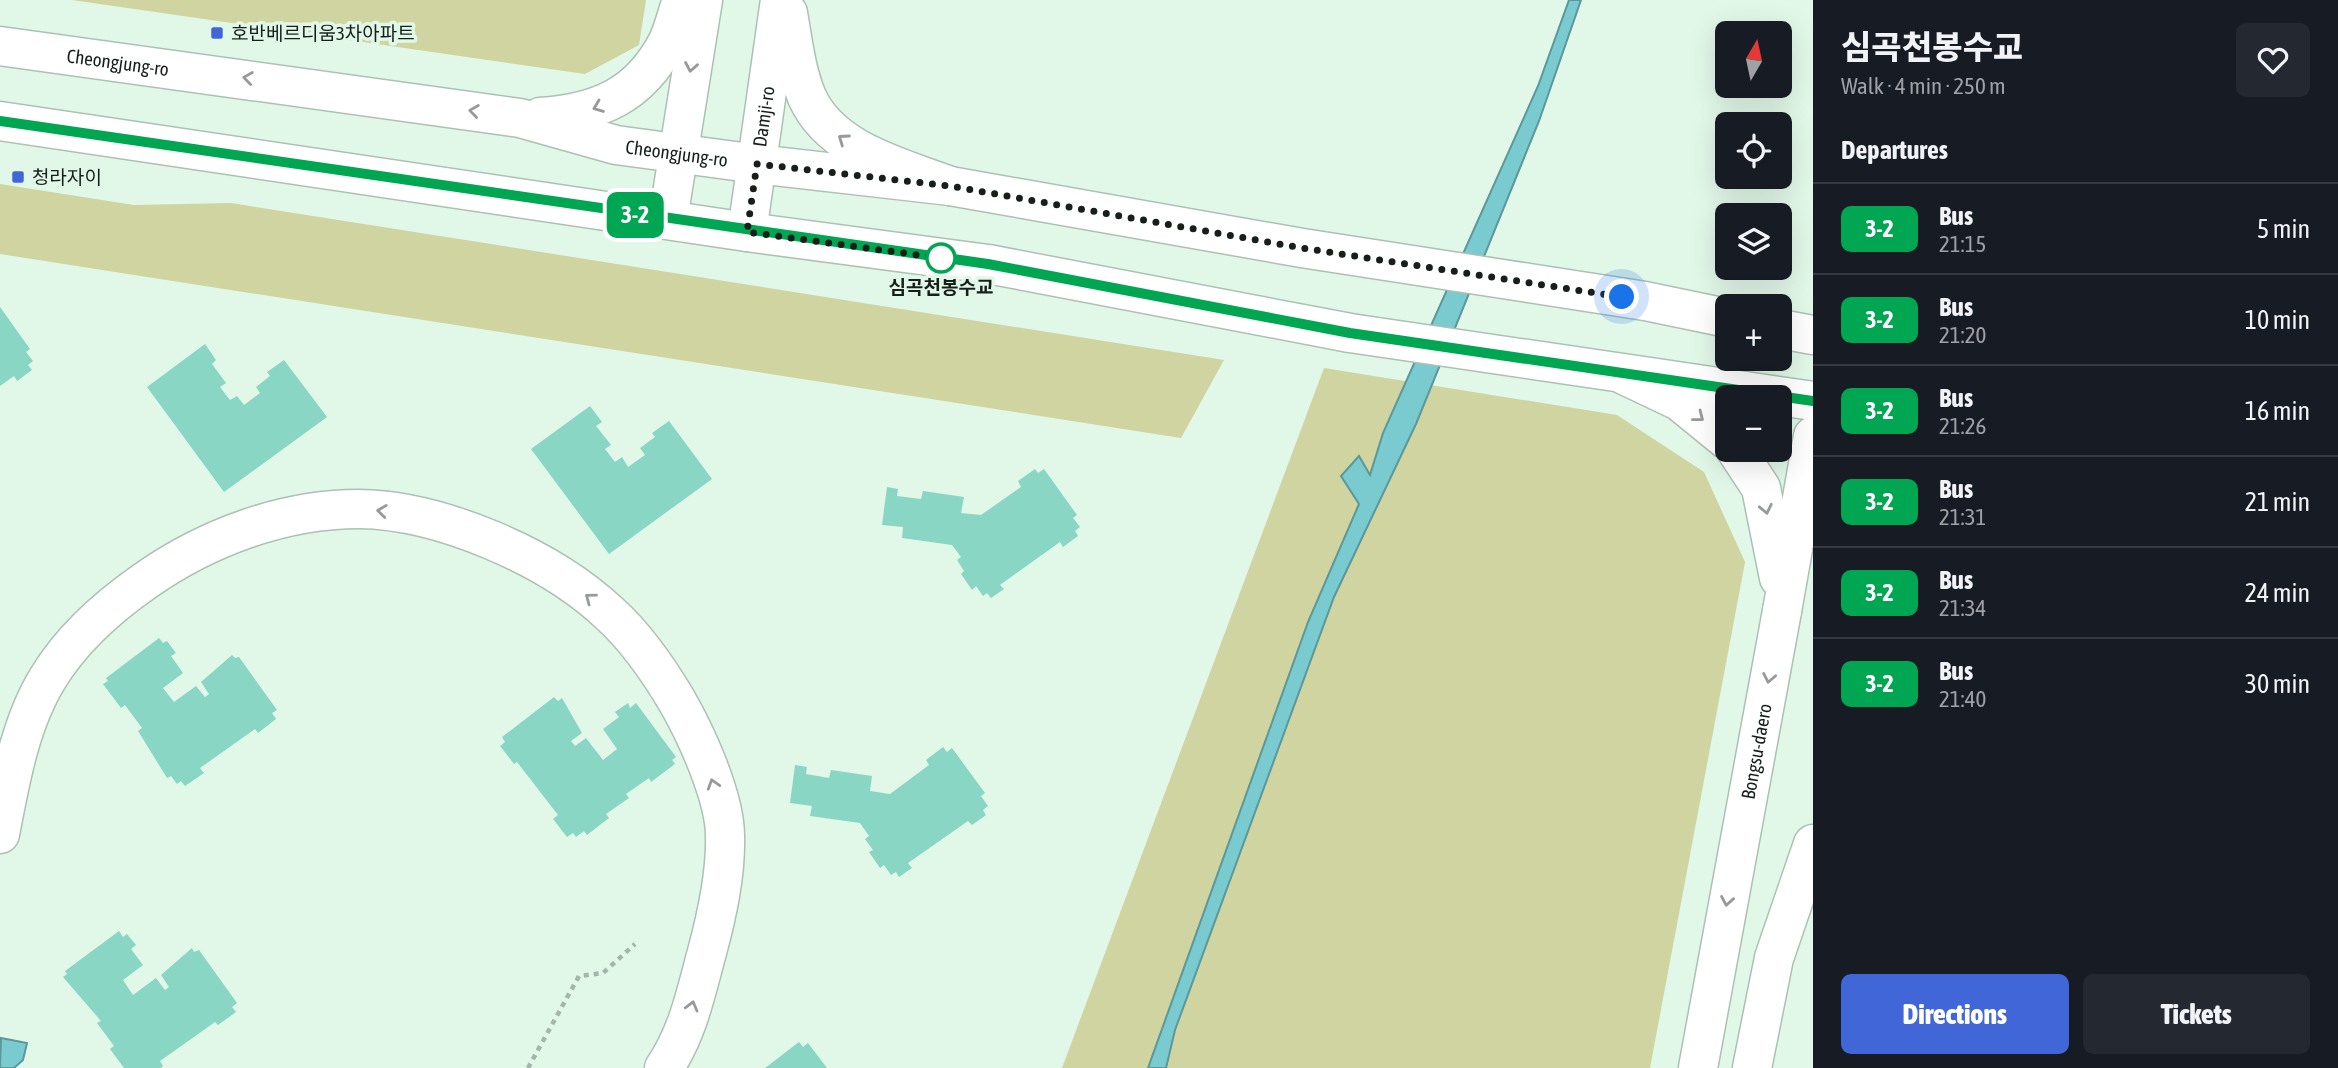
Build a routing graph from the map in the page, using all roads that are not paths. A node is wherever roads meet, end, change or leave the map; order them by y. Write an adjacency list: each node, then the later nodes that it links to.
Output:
1 (682, 0): 6 (main road, one-way to 6)
2 (703, 0): 8 (main road, one-way to 8)
3 (779, 0): 9 (main road, Damji-ro)
4 (786, 0): 10 (main road, one-way to 4)
5 (11, 50): 6 (main road, Cheongjung-ro, one-way to 5)
6 (520, 118): 8 (main road, Cheongjung-ro)
7 (0, 121): 11 (main road)
8 (676, 155): 9 (main road, Cheongjung-ro); 11 (main road)
9 (757, 164): 10 (main road, Cheongjung-ro); 12 (main road, Damji-ro)
10 (950, 186): 13 (main road, Cheongjung-ro)
11 (668, 219): 12 (main road)
12 (747, 232): 16 (main road)
13 (1715, 316)
14 (1792, 331): 15 (main road)
15 (1813, 335)
16 (1624, 375): 17 (main road); 18 (main road, one-way to 18)
17 (1813, 401)
18 (1715, 430)
19 (1813, 436): 21 (main road, Bongsu-daero)
20 (1743, 462): 21 (main road, one-way to 21)
21 (1782, 611): 26 (main road, Bongsu-daero, one-way to 26)
22 (0, 834): 25 (main road, one-way to 22)
23 (1813, 844): 27 (main road)
24 (1813, 862): 28 (main road)
25 (664, 1068)
26 (1698, 1068)
27 (1752, 1068)
28 (1779, 1068)

